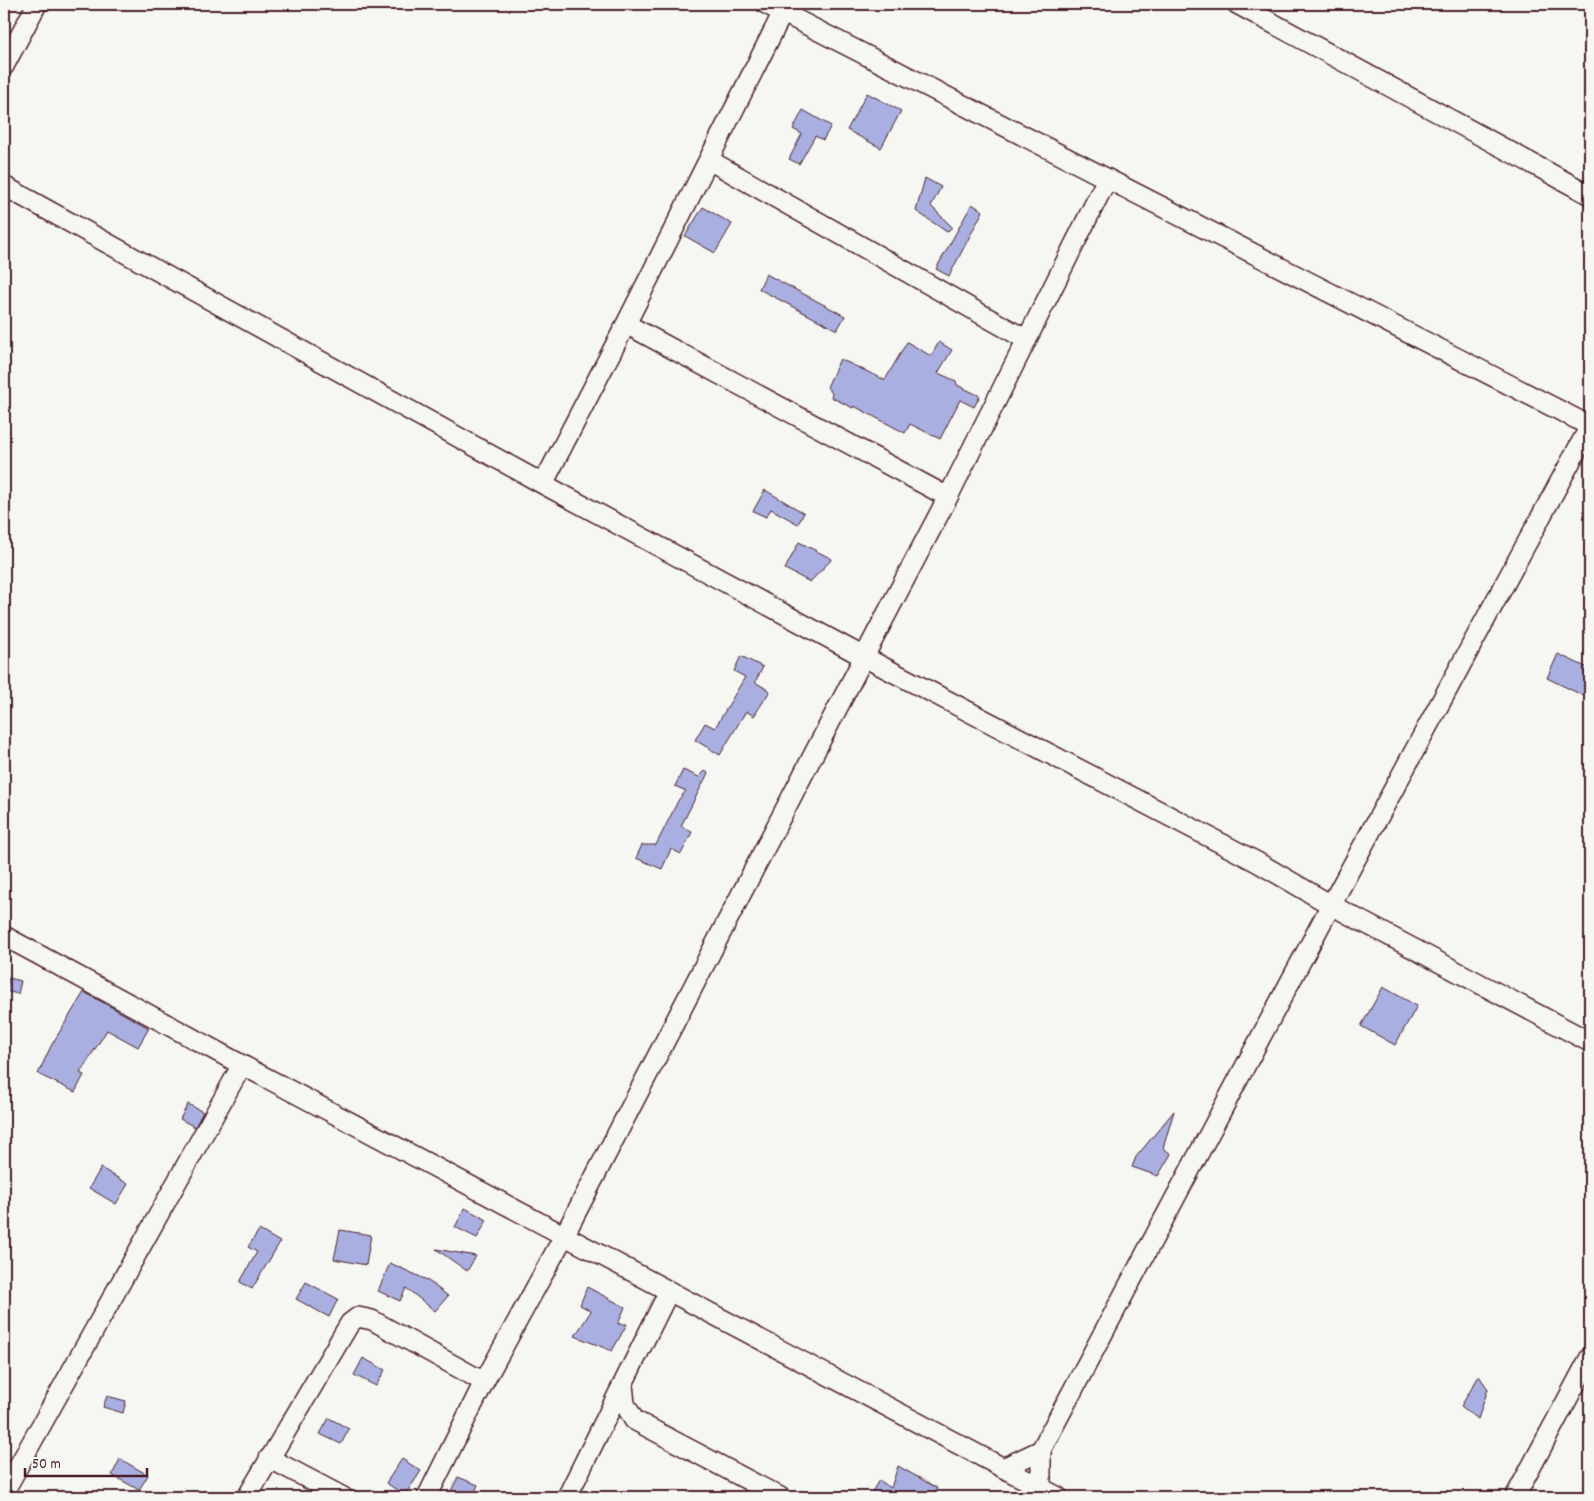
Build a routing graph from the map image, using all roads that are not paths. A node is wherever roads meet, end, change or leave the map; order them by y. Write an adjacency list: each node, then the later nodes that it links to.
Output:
1 (37, 4): 5 (street)
2 (766, 4): 4 (street)
3 (1238, 4): 9 (street)
4 (783, 12): 6 (street); 7 (street)
5 (4, 66)
6 (709, 160): 10 (street); 11 (street)
7 (1107, 179): 11 (street); 12 (street)
8 (4, 186): 13 (street)
9 (1590, 195)
10 (626, 324): 13 (street); 14 (street)
11 (1027, 340): 14 (street)
12 (1590, 426): 16 (street)
13 (543, 484): 15 (street)
14 (948, 497): 15 (street)
15 (864, 657): 16 (street); 20 (street)
16 (1331, 906): 18 (street); 27 (street)
17 (5, 940): 19 (street)
18 (1590, 1042)
19 (242, 1065): 20 (street); 31 (street)
20 (564, 1236): 21 (street); 23 (street)
21 (669, 1291): 24 (street); 29 (street)
22 (1590, 1358): 38 (street)
23 (484, 1382): 28 (street); 34 (street)
24 (623, 1384): 25 (street); 26 (street)
25 (634, 1420): 26 (street); 36 (street)
26 (597, 1436): 35 (street)
27 (1041, 1450): 29 (street); 30 (street)
28 (270, 1458): 32 (street); 33 (street)
29 (1003, 1468): 30 (street)
30 (1042, 1488): 37 (street)
31 (4, 1492)
32 (247, 1497)
33 (344, 1497)
34 (427, 1497)
35 (567, 1497)
36 (780, 1497)
37 (1058, 1497)
38 (1514, 1497)

